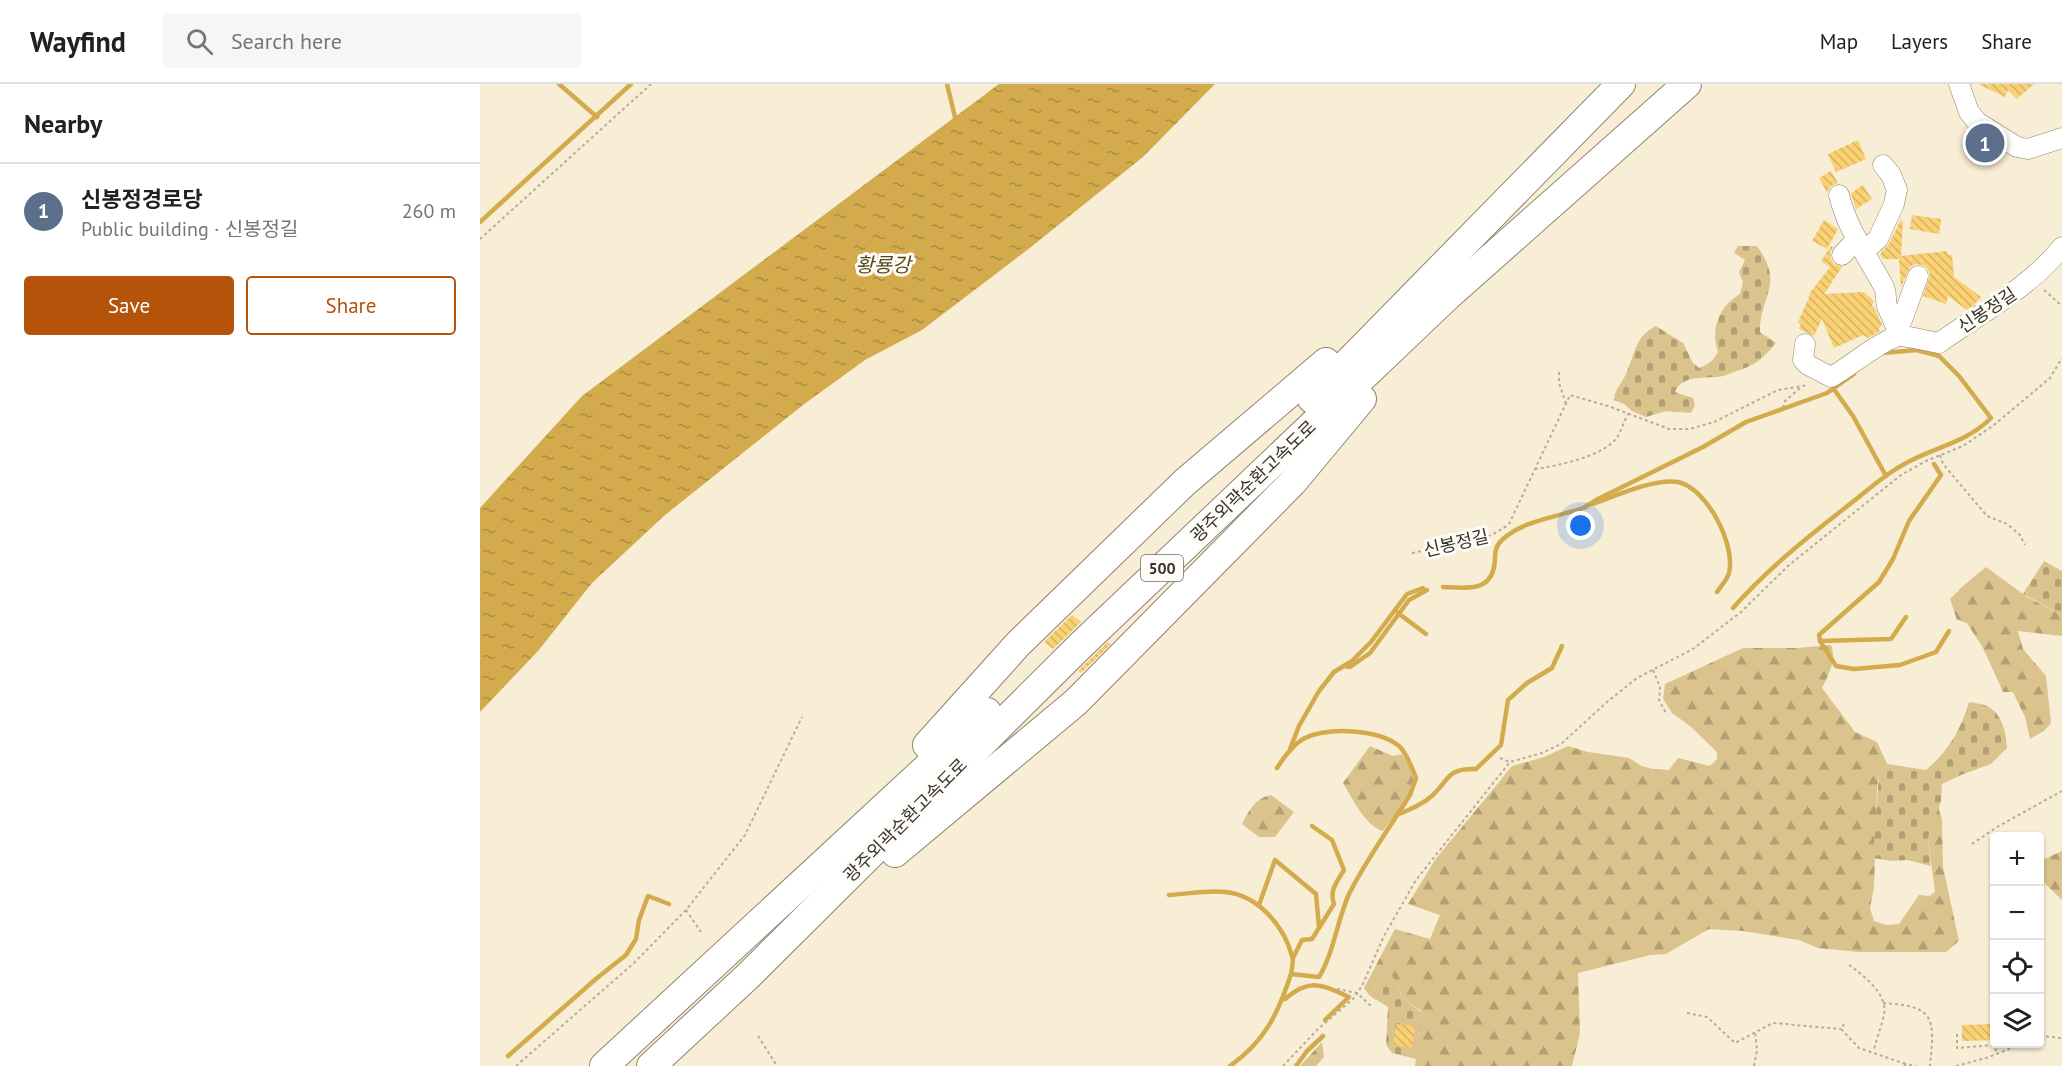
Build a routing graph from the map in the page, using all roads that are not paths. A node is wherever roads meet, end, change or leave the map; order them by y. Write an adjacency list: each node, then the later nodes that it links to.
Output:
1 (1622, 84): 15 (highway, 광주외곽순환고속도로 / 500)
2 (1687, 84): 16 (highway, 광주외곽순환고속도로 / 500)
3 (1959, 84): 4 (street)
4 (2062, 138)
5 (1882, 165): 7 (street)
6 (1839, 195): 7 (street)
7 (1860, 245): 9 (street); 12 (street)
8 (2062, 247): 13 (street, 신봉정길)
9 (1842, 255)
10 (1891, 268): 12 (street)
11 (1918, 276): 13 (street)
12 (1885, 290): 13 (street)
13 (1897, 331): 14 (street)
14 (1805, 344)
15 (603, 1066)
16 (651, 1066)

